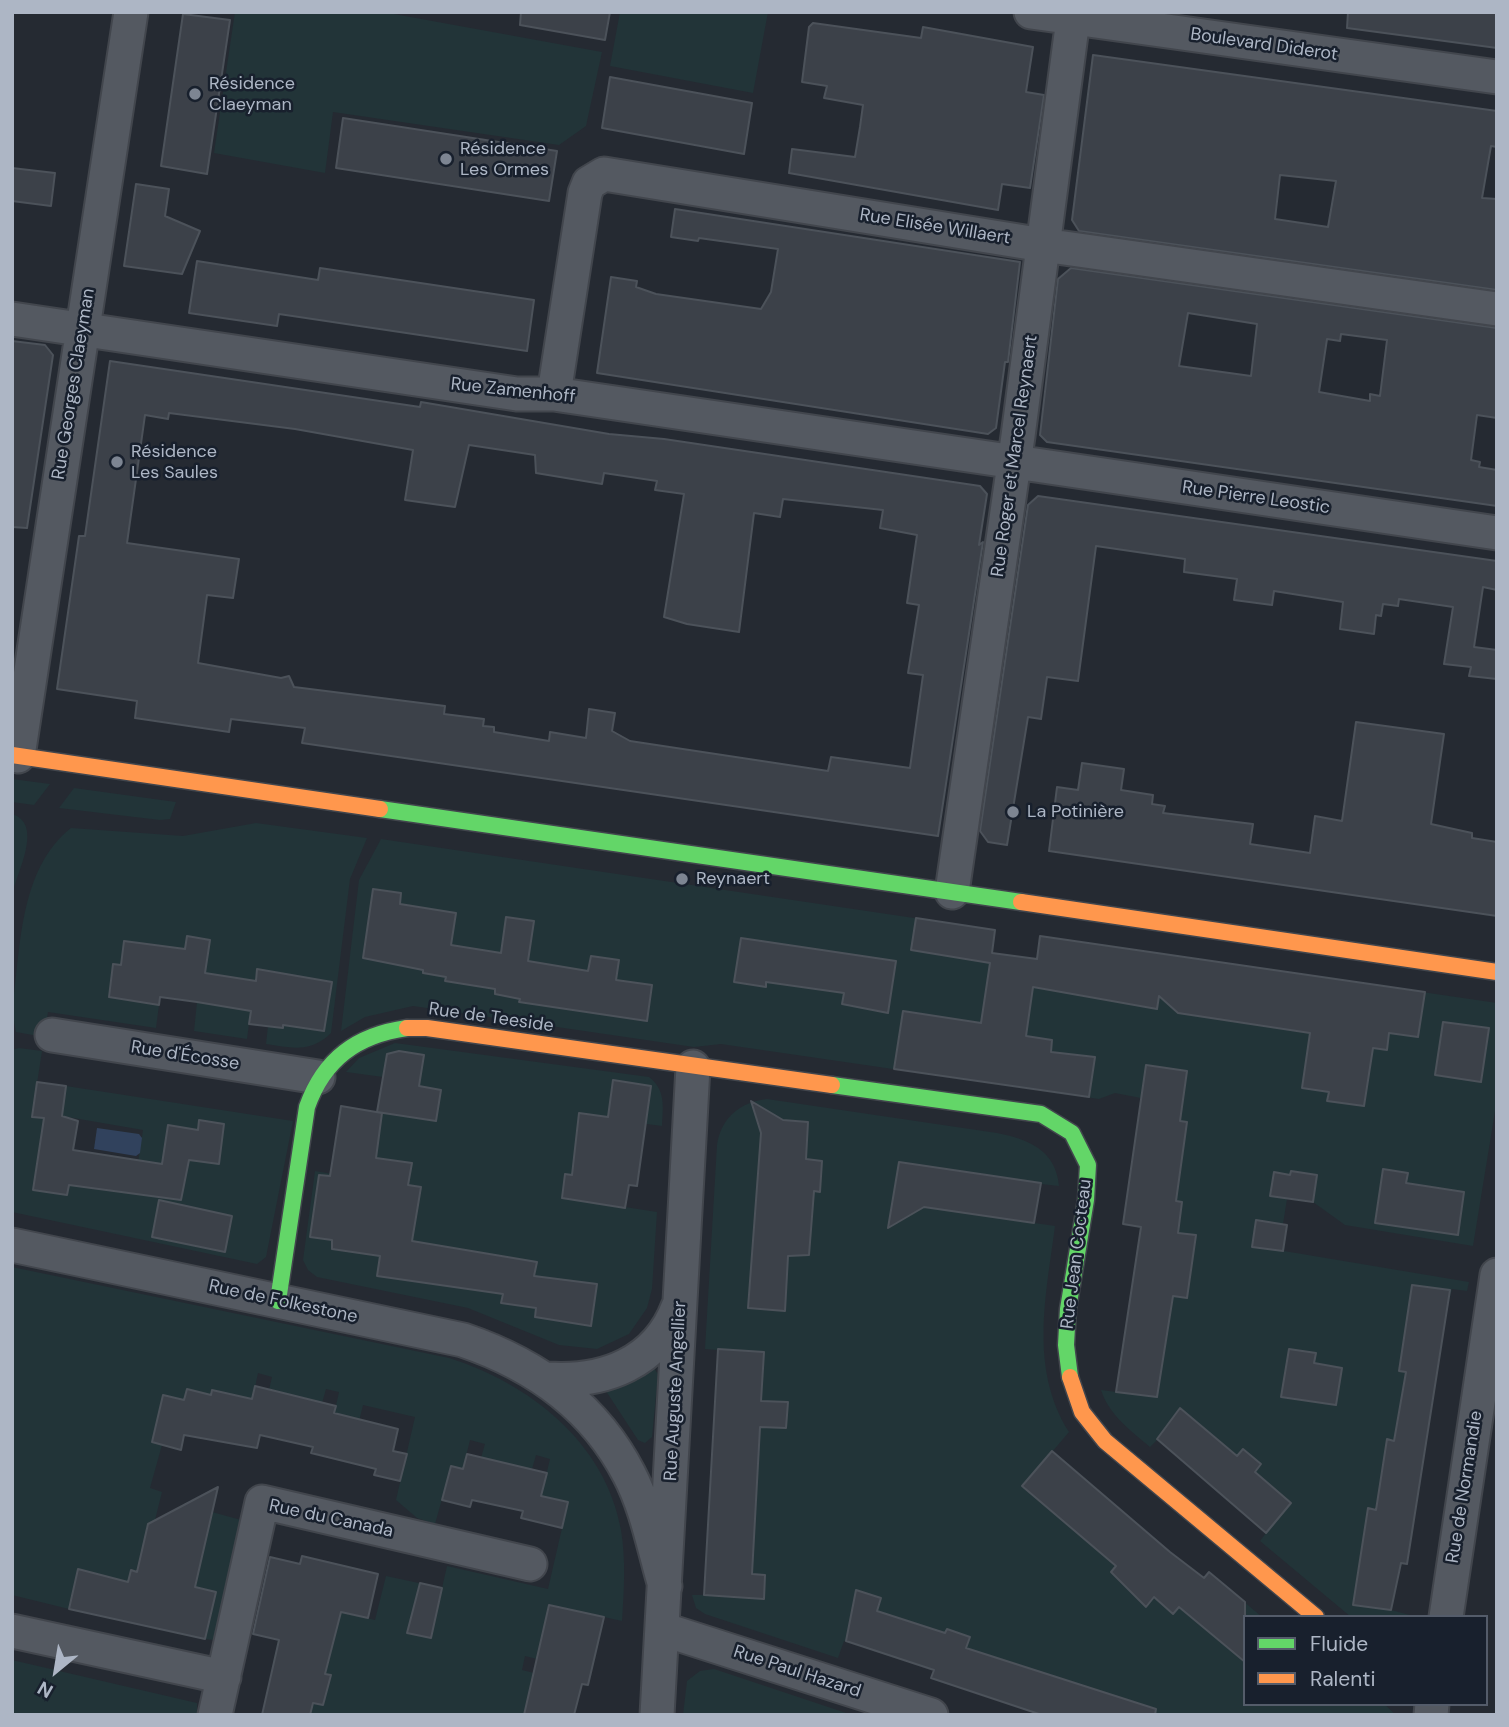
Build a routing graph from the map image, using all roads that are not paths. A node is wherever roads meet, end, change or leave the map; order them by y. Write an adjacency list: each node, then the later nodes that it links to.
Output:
1 (131, 12): 8 (street, Rue Georges Claeyman)
2 (1031, 12): 3 (street, Boulevard Diderot)
3 (1073, 19): 4 (street, Boulevard Diderot); 5 (street, Rue Roger et Marcel Reynaert)
4 (1497, 77)
5 (1043, 245): 6 (street, Rue Elisée Willaert); 9 (street, Rue Elisée Willaert); 10 (street, Rue Roger et Marcel Reynaert)
6 (1497, 309)
7 (12, 319): 8 (street, Rue Zamenhoff)
8 (83, 329): 9 (street, Rue Zamenhoff); 12 (street, Rue Georges Claeyman)
9 (554, 394): 10 (street, Rue Zamenhoff)
10 (1014, 463): 11 (street, Rue Pierre Leostic); 13 (street, Rue Roger et Marcel Reynaert)
11 (1497, 533)
12 (19, 742): 13 (street)
13 (954, 875): 14 (street)
14 (1497, 972)
15 (52, 1035): 17 (street, Rue d'Écosse)
16 (693, 1067): 17 (street, Rue de Teeside); 21 (street, Rue Auguste Angellier); 25 (street, Rue Jean Cocteau)
17 (318, 1077): 20 (street, Rue de Teeside)
18 (12, 1245): 20 (street, Rue de Folkestone)
19 (1497, 1275): 26 (street, Rue de Normandie)
20 (278, 1301): 22 (street, Rue de Folkestone)
21 (681, 1301): 22 (street); 24 (street, Rue Auguste Angellier)
22 (547, 1379): 24 (street, Rue de Folkestone)
23 (530, 1564): 29 (street, Rue du Canada)
24 (665, 1586): 27 (street, Rue Auguste Angellier)
25 (1314, 1615)
26 (1446, 1615)
27 (662, 1629): 31 (street, Rue Auguste Angellier); 32 (street, Rue Paul Hazard)
28 (12, 1631): 29 (street)
29 (223, 1677): 30 (street, Rue du Canada)
30 (215, 1715)
31 (657, 1715)
32 (931, 1715)

